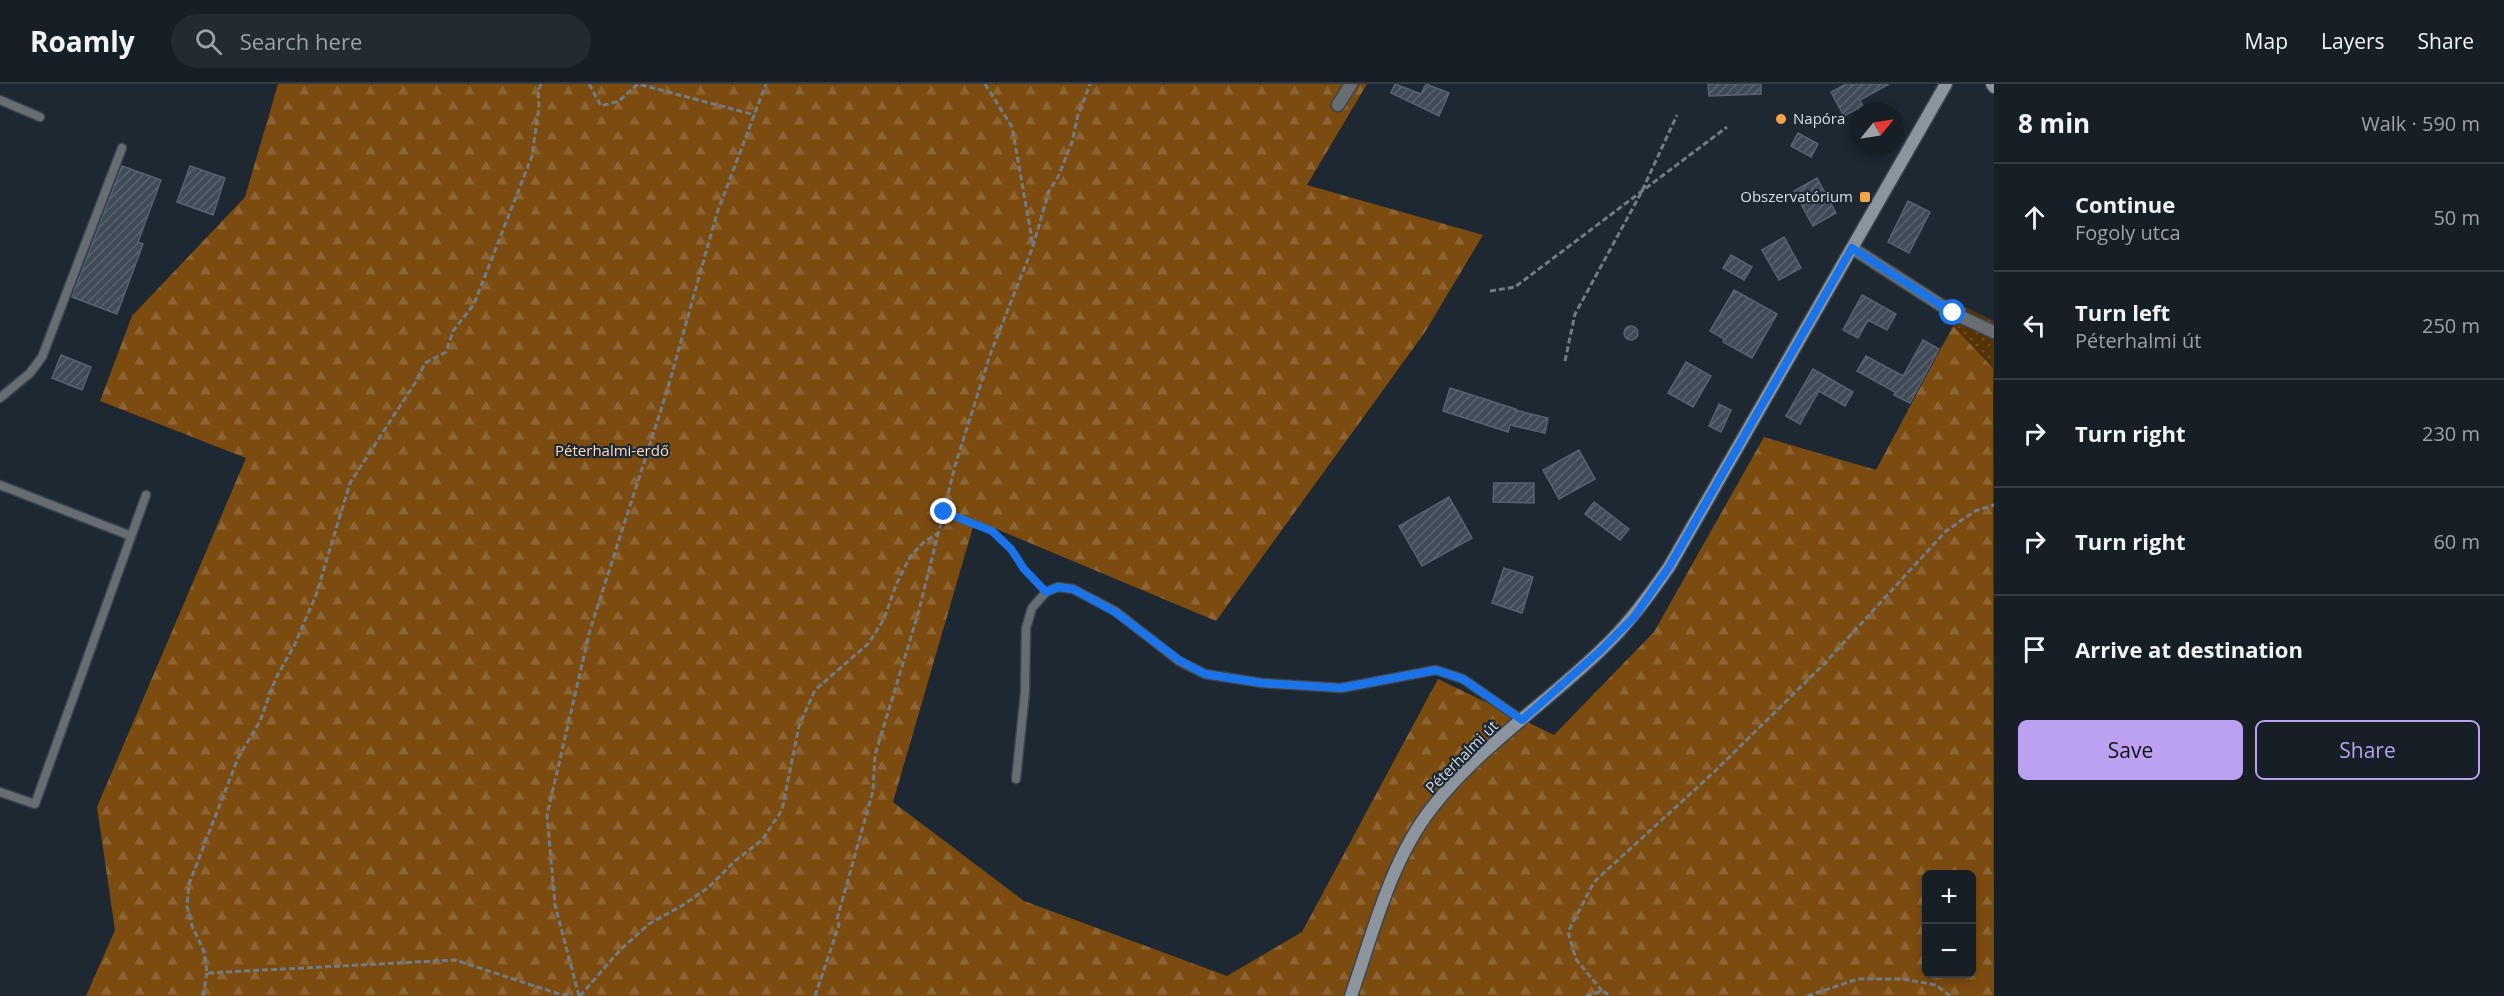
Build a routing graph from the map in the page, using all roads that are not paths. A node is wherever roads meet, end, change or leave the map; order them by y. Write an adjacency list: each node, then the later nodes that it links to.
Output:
1 (1351, 84): 4 (street)
2 (1946, 84): 7 (street, Péterhalmi út)
3 (0, 100): 5 (lane)
4 (1338, 105)
5 (40, 117)
6 (122, 148): 9 (lane)
7 (1852, 248): 8 (street); 13 (street, Péterhalmi út)
8 (1994, 332)
9 (0, 398)
10 (0, 485): 12 (lane)
11 (146, 495): 12 (lane)
12 (131, 536): 15 (lane)
13 (1522, 720): 14 (lane); 16 (street, Péterhalmi út)
14 (1016, 779)
15 (0, 792)
16 (1350, 996)

